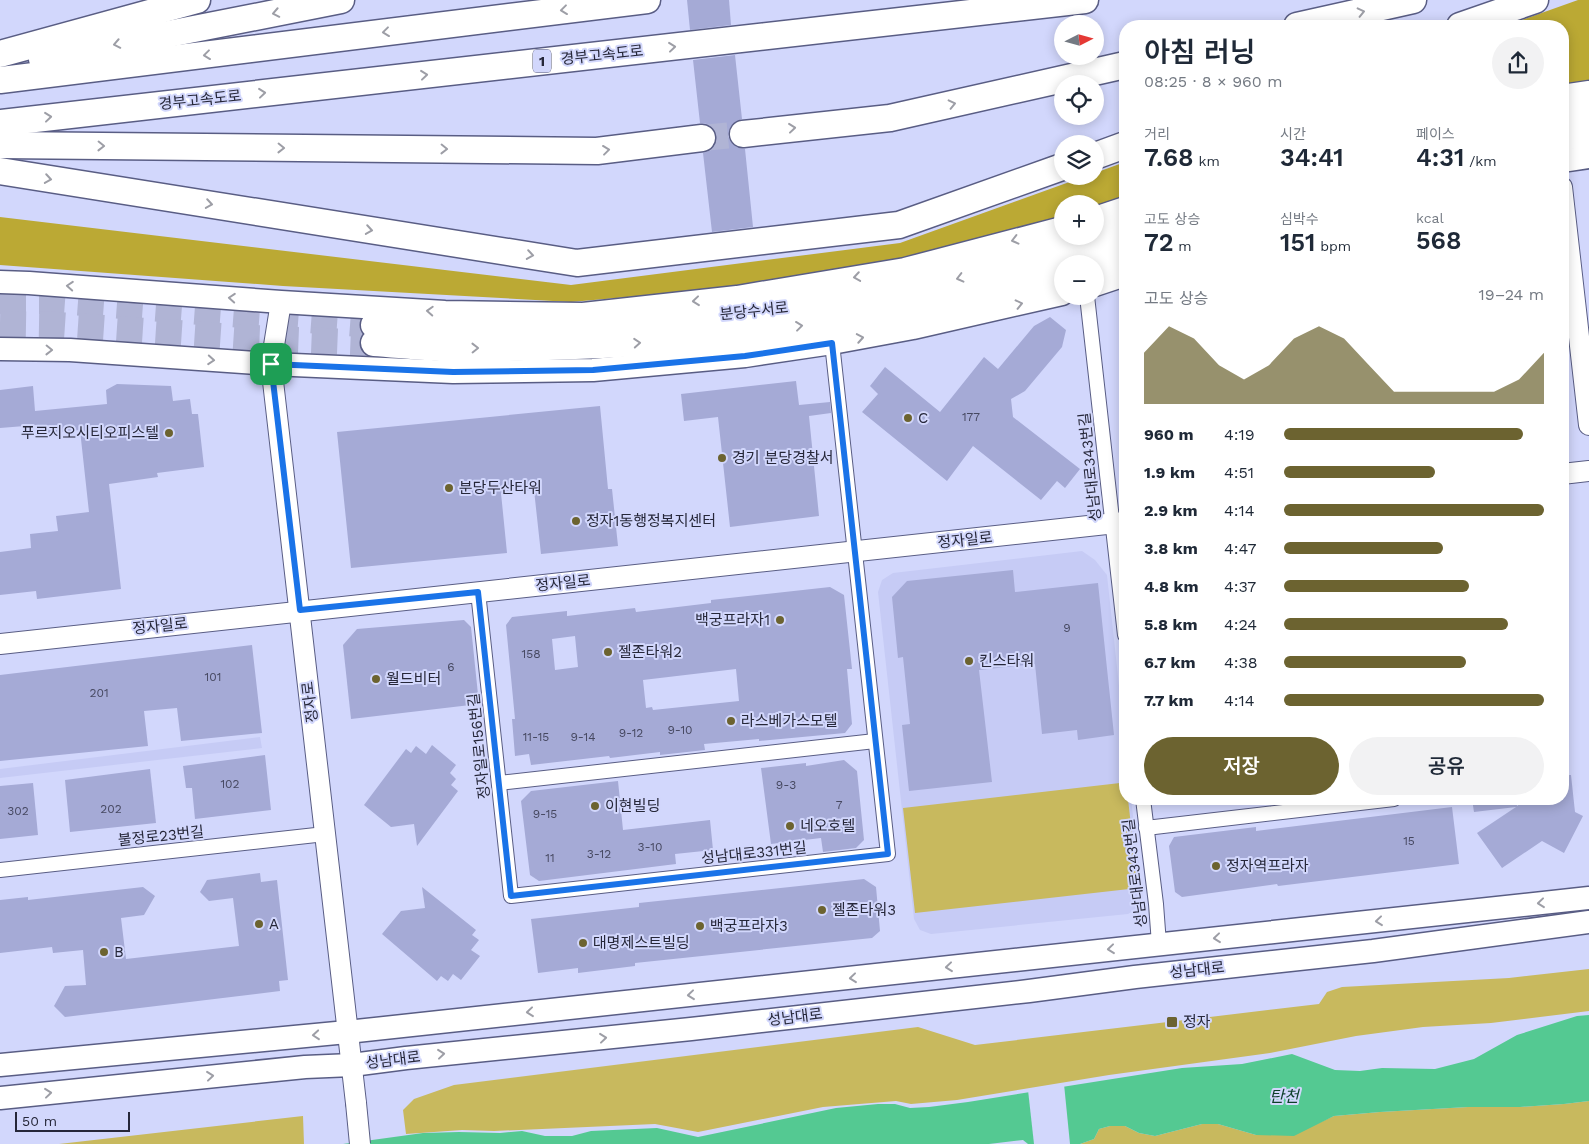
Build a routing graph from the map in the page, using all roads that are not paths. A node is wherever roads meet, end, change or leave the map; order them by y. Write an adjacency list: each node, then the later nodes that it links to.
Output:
1 (197, 0): 9 (highway)
2 (341, 0): 11 (highway, one-way to 11)
3 (647, 0): 12 (highway, one-way to 12)
4 (1085, 0): 17 (highway, 경부고속도로 / 1, one-way to 4)
5 (1413, 0): 7 (highway, one-way to 5)
6 (1535, 0): 8 (highway)
7 (1324, 20)
8 (1477, 20)
9 (0, 54)
10 (1119, 66): 18 (highway, one-way to 10)
11 (0, 67)
12 (0, 80)
13 (1589, 92): 14 (main road)
14 (1569, 95)
15 (1589, 114): 16 (highway)
16 (1569, 117)
17 (0, 123)
18 (743, 134)
19 (1589, 134): 20 (highway)
20 (1569, 137)
21 (702, 138): 22 (highway, one-way to 21)
22 (0, 145)
23 (1119, 147): 24 (highway)
24 (1104, 153)
25 (1589, 157): 26 (main road)
26 (1569, 160)
27 (1054, 170): 28 (highway, one-way to 27)
28 (0, 171)
29 (1119, 210): 30 (main road)
30 (1104, 215)
31 (1054, 230): 41 (main road, one-way to 41)
32 (1119, 234): 36 (highway, 분당수서로, one-way to 36)
33 (1569, 249): 46 (street)
34 (1119, 253): 35 (highway)
35 (1104, 258)
36 (1054, 272)
37 (1119, 277): 39 (main road)
38 (0, 282): 41 (main road, one-way to 38)
39 (1104, 282)
40 (1054, 296): 43 (main road, one-way to 40)
41 (281, 302): 45 (street, 정자로)
42 (1088, 305): 49 (street, 성남대로343번길)
43 (832, 343): 45 (main road); 50 (street, 성남대로331번길)
44 (0, 349): 45 (main road, one-way to 45)
45 (271, 364): 52 (street, 정자로)
46 (1589, 425)
47 (1589, 470): 48 (street)
48 (1569, 473)
49 (1119, 522): 50 (street, 정자일로)
50 (854, 551): 51 (street, 정자일로); 54 (street, 성남대로331번길)
51 (478, 592): 52 (street, 정자일로); 55 (street, 정자일로156번길)
52 (300, 610): 53 (street, 정자일로); 59 (street, 정자로)
53 (0, 644)
54 (875, 741): 55 (street); 61 (street, 성남대로331번길)
55 (499, 782): 61 (street, 정자일로156번길)
56 (1144, 805): 58 (street, 성남대로343번길)
57 (1343, 805): 58 (street)
58 (1146, 828): 64 (street, 성남대로343번길)
59 (325, 834): 60 (street, 불정로23번길); 65 (street, 정자로)
60 (0, 870)
61 (511, 896)
62 (1589, 898): 64 (main road, 성남대로, one-way to 64)
63 (1589, 922): 67 (main road, 성남대로, one-way to 63)
64 (1159, 944): 65 (main road, 성남대로, one-way to 65)
65 (347, 1032): 66 (main road, 성남대로, one-way to 66); 67 (street, 정자로)
66 (0, 1065)
67 (352, 1066): 68 (main road, 성남대로, one-way to 67); 69 (street, 정자로, bridge)
68 (0, 1098)
69 (360, 1144)

